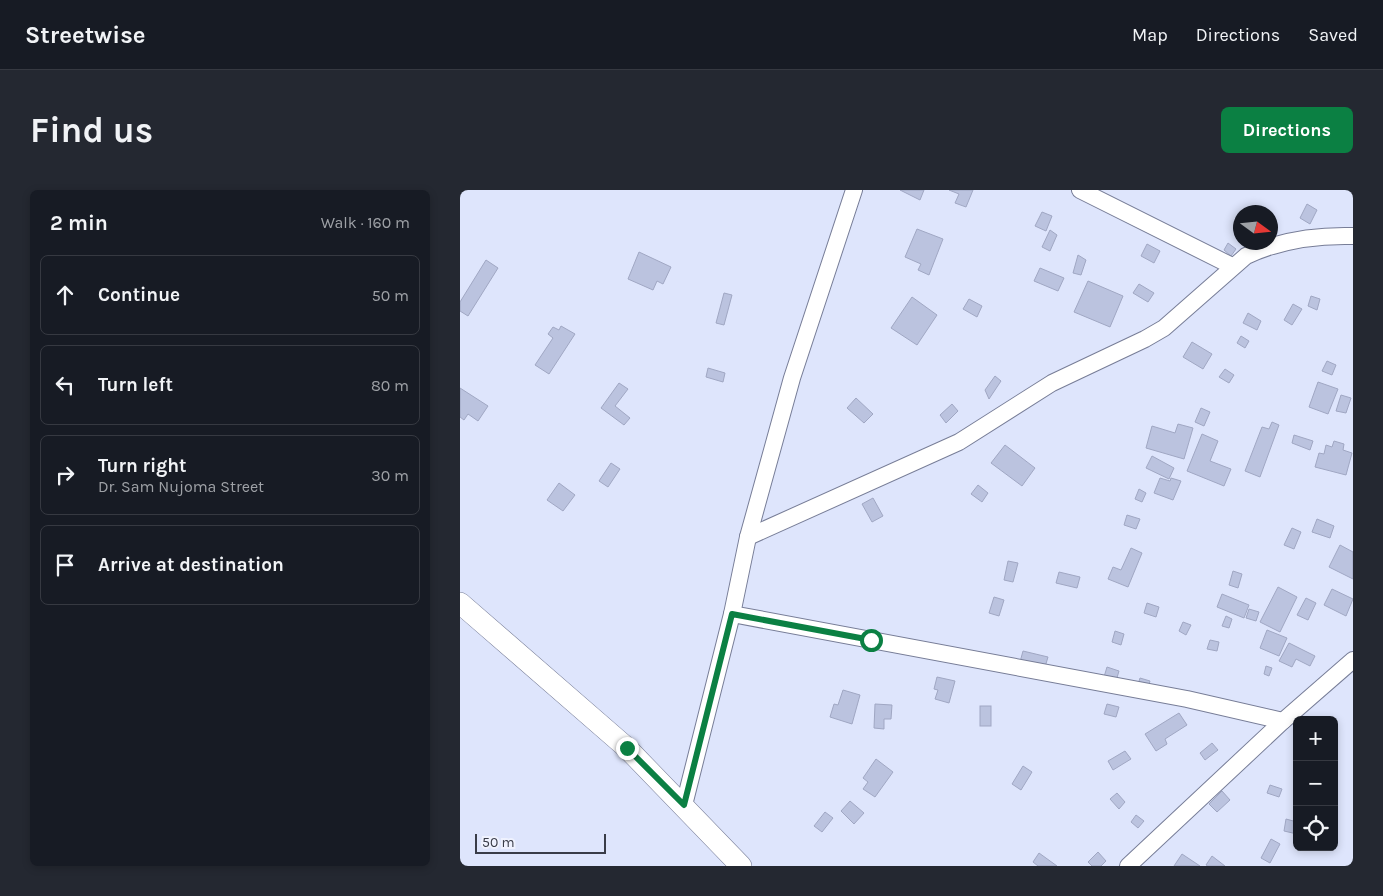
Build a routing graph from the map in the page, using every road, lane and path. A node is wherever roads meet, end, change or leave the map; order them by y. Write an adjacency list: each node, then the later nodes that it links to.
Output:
1 (854, 190): 5 (street)
2 (1080, 190): 4 (street)
3 (1353, 236): 4 (street)
4 (1232, 266): 5 (street)
5 (748, 537): 7 (street)
6 (460, 603): 10 (street)
7 (732, 614): 9 (street); 10 (street)
8 (1353, 660): 9 (street)
9 (1283, 721): 12 (street)
10 (684, 805): 11 (street)
11 (742, 866)
12 (1128, 866)

